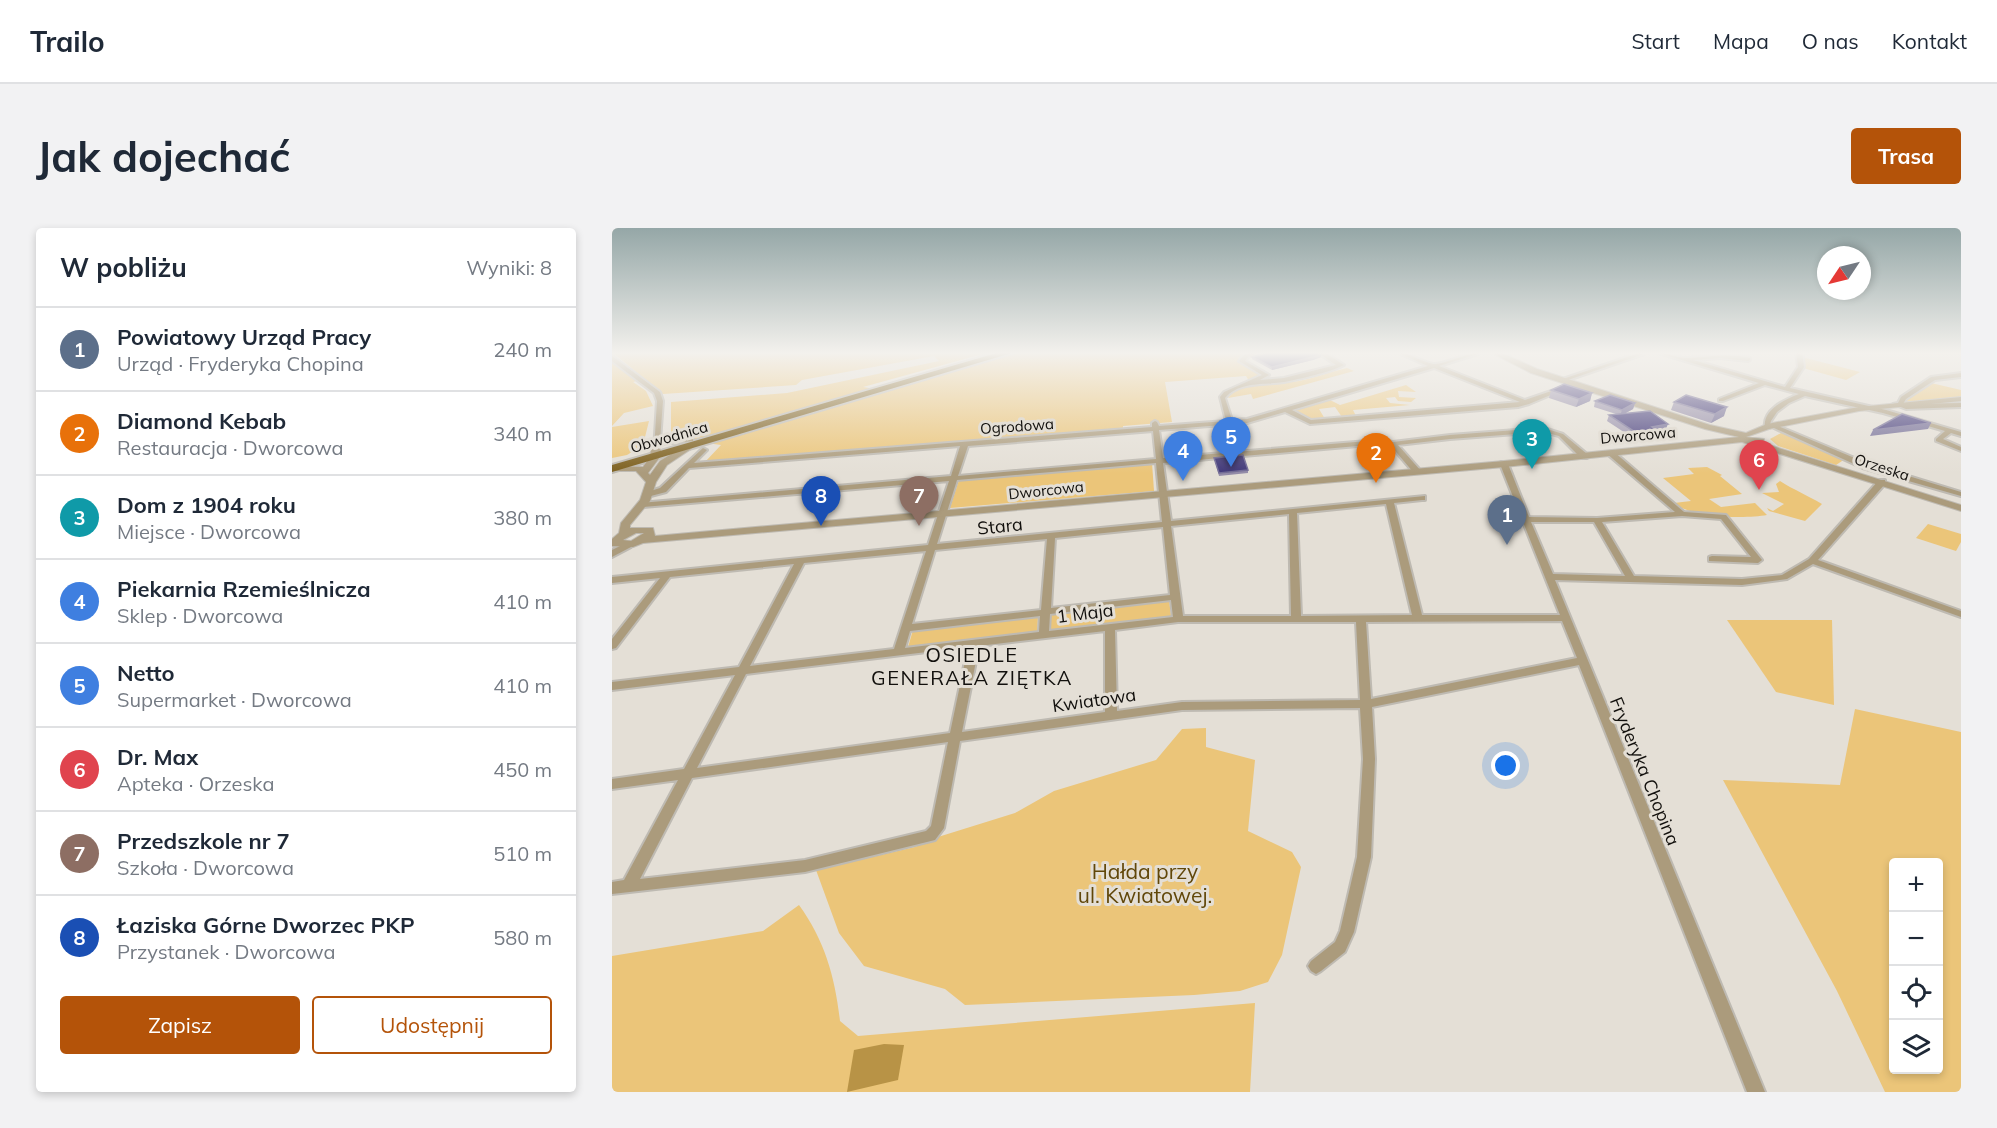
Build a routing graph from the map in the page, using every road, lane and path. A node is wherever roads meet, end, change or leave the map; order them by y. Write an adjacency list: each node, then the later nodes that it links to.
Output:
1 (657, 392): 36 (street)
2 (863, 392): 30 (main road, Obwodnica)
3 (869, 392): 30 (main road, Obwodnica)
4 (1228, 392): 22 (street)
5 (1347, 392): 20 (street, Ogrodowa)
6 (1501, 392): 15 (street)
7 (1554, 392): 15 (street)
8 (1600, 392): 24 (street)
9 (1740, 392): 14 (street)
10 (1801, 392): 12 (street)
11 (1911, 392): 16 (street)
12 (1805, 394): 19 (street); 25 (street)
13 (1961, 399): 16 (street)
14 (1721, 400)
15 (1528, 403): 20 (street)
16 (1898, 403): 17 (street); 18 (street)
17 (1884, 405): 19 (street); 21 (street)
18 (1961, 405)
19 (1870, 407): 21 (street); 25 (street)
20 (1287, 410): 22 (street, Ogrodowa)
21 (1910, 418): 26 (street)
22 (1230, 423): 23 (street, Ogrodowa)
23 (1155, 426): 31 (street, Ogrodowa); 40 (street)
24 (1708, 427): 28 (street); 29 (street, Orzeska)
25 (1774, 427): 29 (street); 39 (street)
26 (1949, 430): 27 (street); 34 (street)
27 (1961, 434)
28 (1729, 437): 29 (street, Dworcowa); 33 (street, Dworcowa)
29 (1750, 439): 33 (street, Dworcowa); 44 (street, Orzeska)
30 (690, 443): 36 (main road, Obwodnica)
31 (965, 443): 42 (street, Ogrodowa); 47 (street)
32 (1393, 444): 38 (street, Dworcowa); 40 (street, Dworcowa); 46 (street)
33 (1695, 445): 37 (street, Dworcowa)
34 (1961, 449)
35 (703, 450): 42 (street)
36 (658, 453): 43 (main road, Obwodnica); 45 (street); 48 (street)
37 (1610, 453): 38 (street, Dworcowa); 57 (street)
38 (1584, 456): 41 (street, Dworcowa)
39 (1851, 460): 44 (street); 50 (street)
40 (1158, 461): 47 (street, Dworcowa); 51 (street)
41 (1504, 464): 46 (street, Dworcowa); 60 (street, Fryderyka Chopina)
42 (688, 466): 53 (street)
43 (613, 467): 45 (street)
44 (1838, 468): 49 (street, Orzeska)
45 (645, 471): 48 (street)
46 (1417, 471): 51 (street, Dworcowa)
47 (953, 479): 53 (street, Dworcowa); 58 (street)
48 (651, 482): 53 (street)
49 (1882, 482): 55 (street, Orzeska); 68 (street)
50 (1961, 494)
51 (1163, 495): 58 (street, Dworcowa); 62 (street)
52 (1422, 498): 54 (street, Stara)
53 (645, 500): 59 (street)
54 (1390, 502): 56 (street, Stara); 78 (street)
55 (1961, 508)
56 (1293, 513): 62 (street, Stara); 77 (street)
57 (1682, 514): 61 (street); 67 (street)
58 (943, 515): 63 (street, Dworcowa); 66 (street)
59 (633, 518): 63 (street); 65 (street)
60 (1526, 519): 61 (street); 71 (street, Fryderyka Chopina)
61 (1597, 520): 72 (street)
62 (1167, 526): 64 (street, Stara); 74 (street)
63 (645, 535): 65 (street, Dworcowa)
64 (1051, 537): 66 (street, Stara); 75 (street)
65 (617, 543)
66 (931, 549): 69 (street, Stara); 83 (street)
67 (1712, 559)
68 (1812, 561): 72 (street); 76 (street)
69 (800, 562): 70 (street, Stara); 89 (street)
70 (667, 575): 73 (street, Stara); 86 (street)
71 (1549, 577): 72 (street); 79 (street, Fryderyka Chopina)
72 (1631, 579)
73 (612, 580)
74 (1176, 597): 75 (street); 80 (street)
75 (1045, 612): 83 (street); 84 (street)
76 (1961, 614)
77 (1296, 618): 80 (street, 1 Maja); 81 (street, 1 Maja)
78 (1418, 618): 79 (street, 1 Maja); 81 (street, 1 Maja)
79 (1565, 618): 88 (street, Fryderyka Chopina)
80 (1178, 619): 82 (street, 1 Maja)
81 (1361, 619): 91 (street)
82 (1110, 627): 84 (street, 1 Maja); 92 (street)
83 (907, 628): 87 (street)
84 (1044, 635): 85 (street, 1 Maja)
85 (974, 643): 87 (street, 1 Maja); 93 (street)
86 (612, 646)
87 (899, 651): 89 (street, 1 Maja)
88 (1581, 661): 91 (street, Kwiatowa); 99 (street, Fryderyka Chopina)
89 (743, 670): 90 (street, 1 Maja); 94 (street)
90 (612, 686)
91 (1367, 704): 92 (street, Kwiatowa); 98 (street)
92 (1111, 716): 93 (street, Kwiatowa)
93 (955, 737): 94 (street, Kwiatowa); 96 (street)
94 (689, 773): 95 (street, Kwiatowa); 96 (street)
95 (612, 784)
96 (629, 885): 97 (street)
97 (612, 888)
98 (1316, 966)
99 (1756, 1092)

